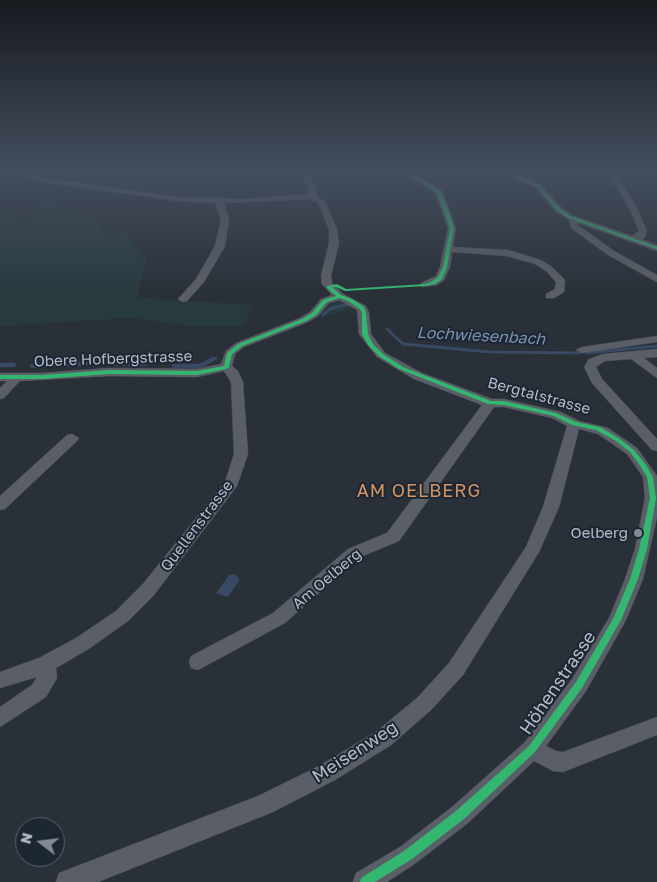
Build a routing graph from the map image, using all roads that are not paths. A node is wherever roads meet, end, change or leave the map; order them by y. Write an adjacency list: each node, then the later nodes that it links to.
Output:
1 (222, 211): 14 (street)
2 (325, 211): 12 (street)
3 (447, 211): 9 (street)
4 (562, 211): 6 (street)
5 (634, 211): 7 (street)
6 (576, 220): 7 (street); 10 (street)
7 (634, 240): 8 (street)
8 (657, 248)
9 (449, 249): 11 (street); 13 (street)
10 (657, 279)
11 (425, 285)
12 (339, 296): 19 (street); 24 (street, Bergtalstrasse)
13 (550, 296)
14 (183, 299)
15 (657, 339): 16 (street)
16 (582, 350)
17 (657, 353): 18 (street)
18 (633, 355): 20 (street); 27 (street)
19 (226, 367): 22 (street, Obere Hofbergstrasse); 32 (street, Quellenstrasse)
20 (657, 374)
21 (0, 377): 22 (street, Obere Hofbergstrasse)
22 (16, 378): 23 (street)
23 (0, 395)
24 (490, 403): 25 (street, Bergtalstrasse); 31 (street, Am Oelberg)
25 (574, 424): 28 (street, Bergtalstrasse); 37 (street, Meisenweg)
26 (72, 438): 30 (street)
27 (657, 447)
28 (651, 465): 29 (street, Bergtalstrasse)
29 (655, 488): 36 (street, Höhenstrasse)
30 (0, 505)
31 (198, 662)
32 (46, 664): 33 (street, Quellenstrasse); 34 (street)
33 (0, 680)
34 (0, 718)
35 (657, 726): 36 (street)
36 (532, 749): 38 (street, Höhenstrasse)
37 (68, 882)
38 (365, 882)

